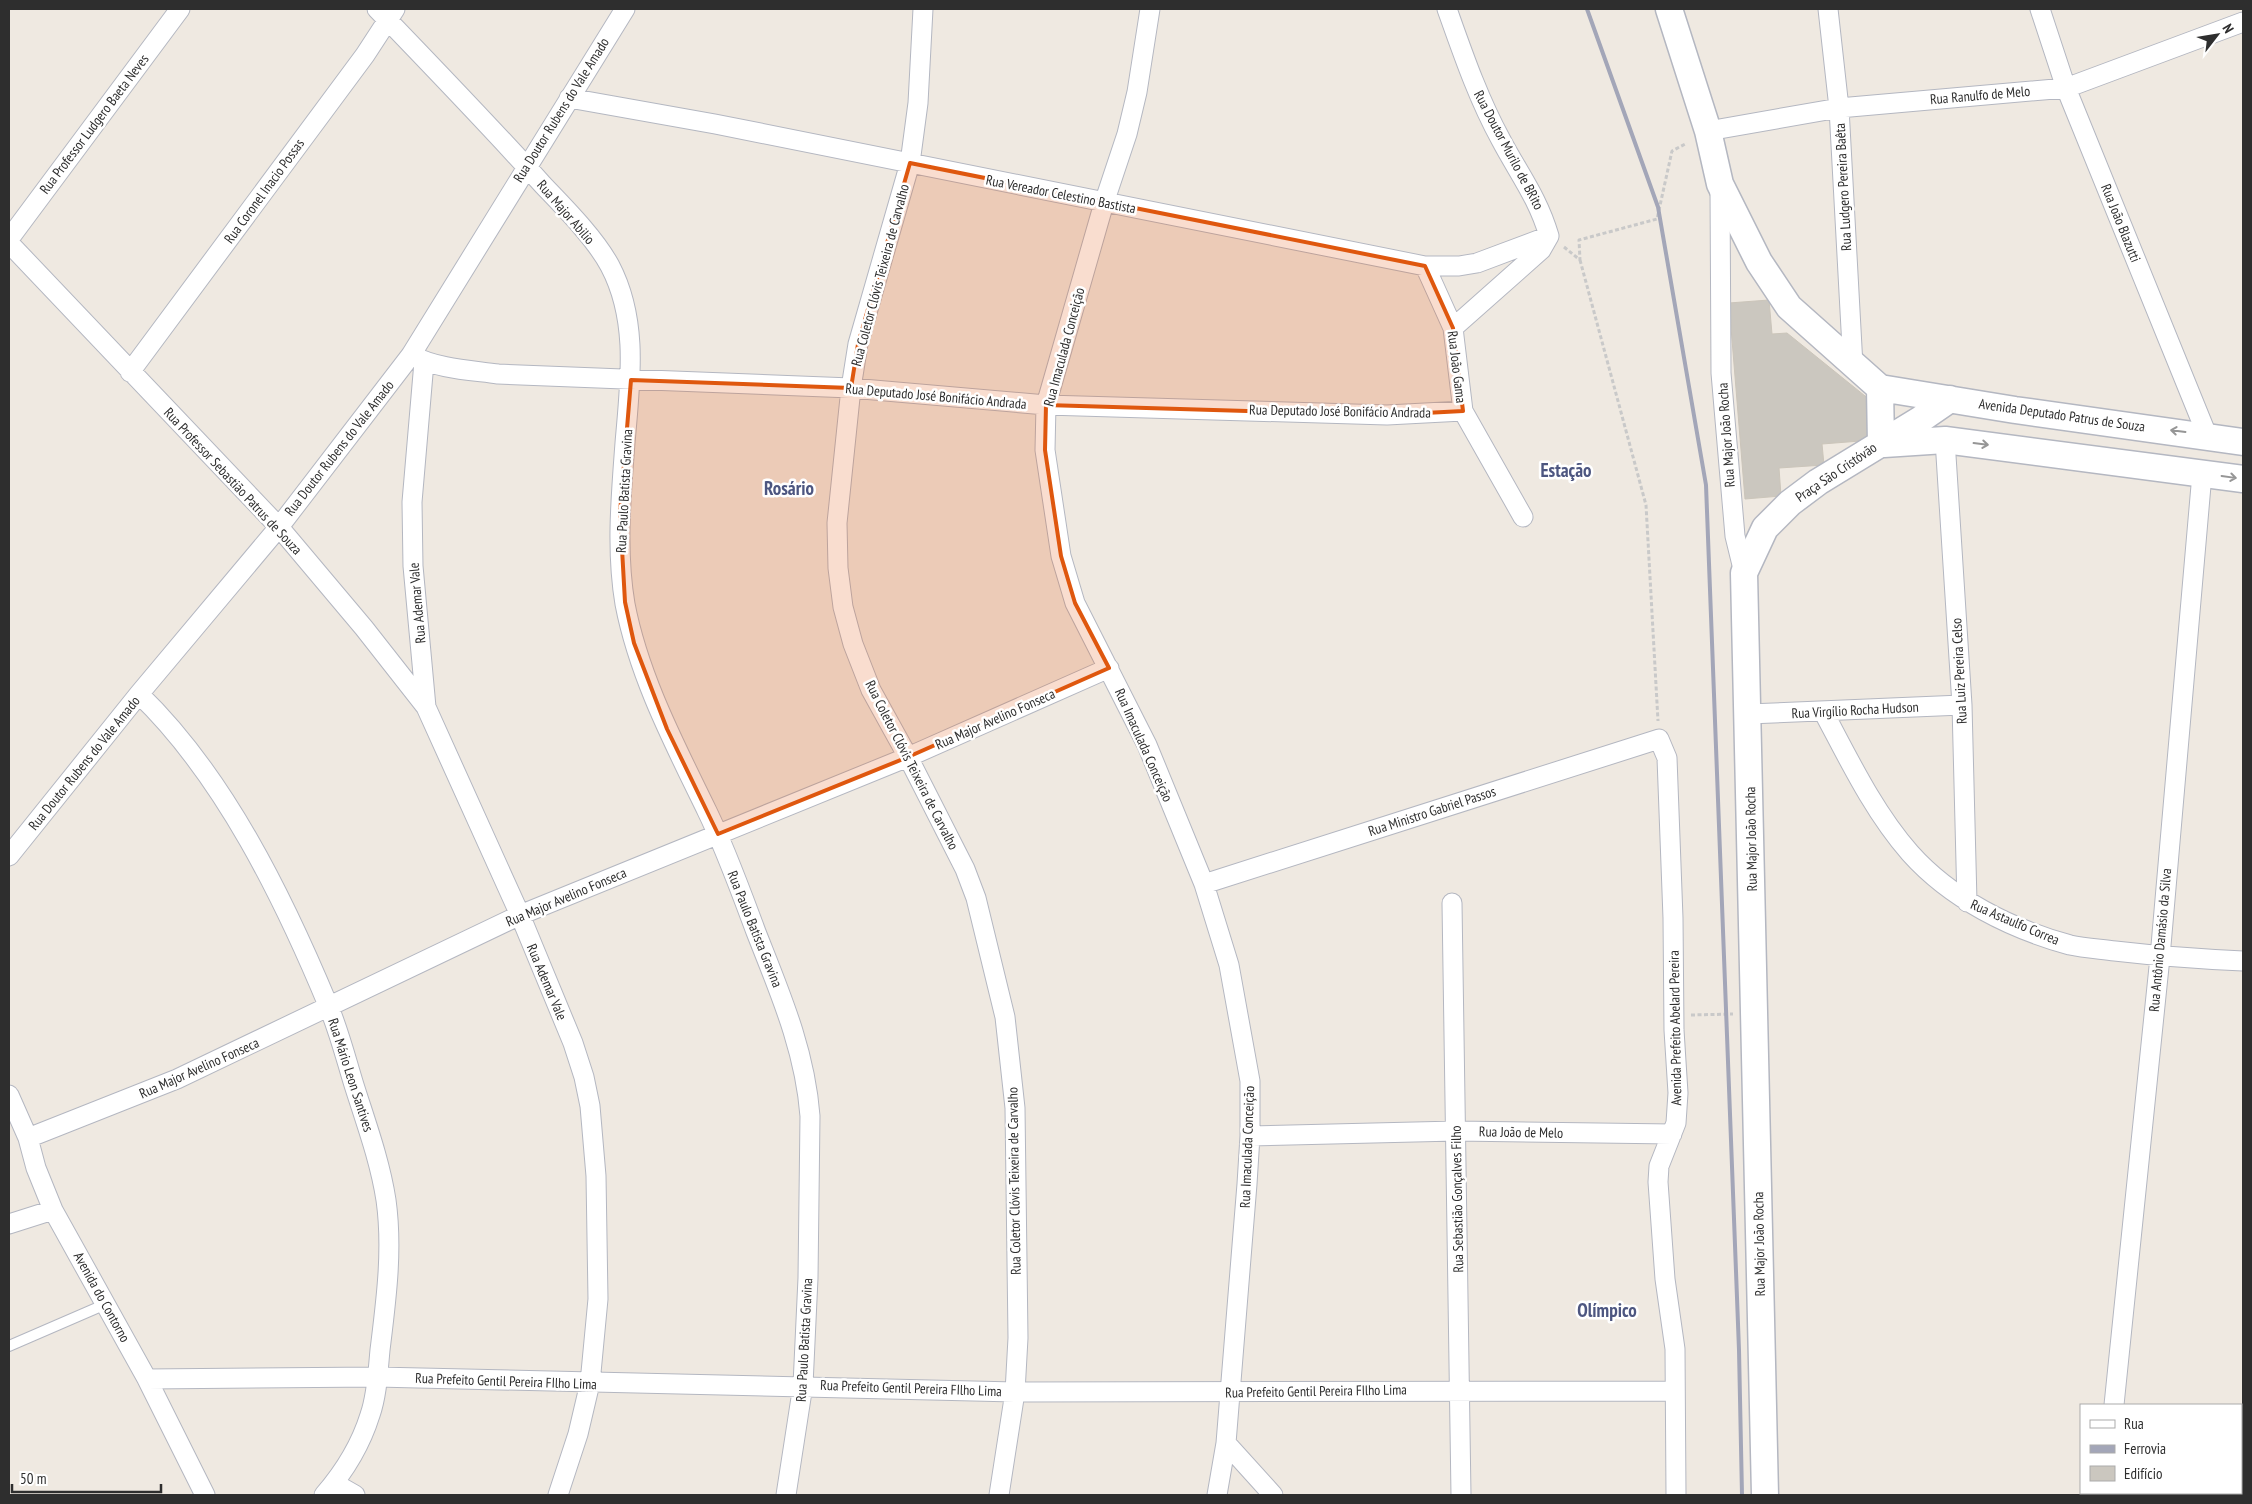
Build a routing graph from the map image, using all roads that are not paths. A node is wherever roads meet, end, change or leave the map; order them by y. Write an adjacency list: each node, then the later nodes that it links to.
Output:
1 (180, 9): 20 (street, Rua Professor Ludgero Baeta Neves)
2 (625, 9): 12 (street, Rua Doutor Rubens do Vale Amado)
3 (923, 9): 15 (street, Rua Coletor Clóvis Teixeira de Carvalho)
4 (1150, 9): 18 (street, Rua Imaculada Conceição)
5 (1447, 9): 19 (street, Rua Doutor Murilo de BRito)
6 (1669, 9): 14 (main road, Rua Major João Rocha)
7 (1828, 9): 13 (street, Rua Ludgero Pereira Baêta)
8 (2040, 9): 11 (street, Rua João Blazutti)
9 (387, 13): 16 (street, Rua Major Abilio); 26 (street, Rua Coronel Inacio Possas)
10 (2243, 22): 11 (street, Rua Ranulfo de Melo)
11 (2066, 88): 13 (street, Rua Ranulfo de Melo); 35 (street, Rua João Blazutti)
12 (568, 98): 15 (street, Rua Vereador Celestino Bastista); 16 (street, Rua Doutor Rubens do Vale Amado)
13 (1839, 108): 14 (street, Rua Ranulfo de Melo); 25 (street, Rua Ludgero Pereira Baêta)
14 (1708, 132): 17 (main road, Rua Major João Rocha)
15 (910, 163): 18 (street, Rua Vereador Celestino Bastista); 28 (street, Rua Coletor Clóvis Teixeira de Carvalho)
16 (526, 166): 24 (street, Rua Doutor Rubens do Vale Amado); 27 (street, Rua Major Abilio)
17 (1720, 184): 25 (main road, Rua Major João Rocha); 44 (street, Rua Major João Rocha)
18 (1104, 203): 22 (street, Rua Vereador Celestino Bastista); 31 (street, Rua Imaculada Conceição)
19 (1550, 236): 22 (street, Rua Vereador Celestino Bastista); 23 (street)
20 (9, 238)
21 (9, 243): 26 (street, Rua Professor Sebastião Patrus de Souza)
22 (1425, 266): 23 (street, Rua João Gama)
23 (1453, 328): 33 (street, Rua João Gama)
24 (417, 359): 27 (street, Rua Deputado José Bonifácio Andrada); 43 (street, Rua Doutor Rubens do Vale Amado); 48 (street, Rua Ademar Vale)
25 (1853, 366): 29 (main road)
26 (130, 372): 43 (street, Rua Professor Sebastião Patrus de Souza)
27 (631, 380): 28 (street, Rua Deputado José Bonifácio Andrada); 53 (street, Rua Paulo Batista Gravina)
28 (851, 388): 31 (street, Rua Deputado José Bonifácio Andrada); 52 (street, Rua Coletor Clóvis Teixeira de Carvalho)
29 (1880, 388): 30 (main road, Avenida Deputado Patrus de Souza); 34 (main road); 38 (main road, Praça São Cristóvão)
30 (1950, 399): 32 (main road, Avenida Deputado Patrus de Souza); 34 (main road)
31 (1046, 405): 33 (street, Rua Deputado José Bonifácio Andrada); 45 (street, Rua Imaculada Conceição)
32 (2015, 410): 35 (main road, Avenida Deputado Patrus de Souza, one-way to 32); 39 (main road)
33 (1463, 411): 42 (street, Rua João Gama)
34 (1921, 419): 36 (main road); 38 (main road)
35 (2207, 435): 37 (main road, Avenida Deputado Patrus de Souza); 40 (main road)
36 (1945, 440): 38 (main road); 39 (main road, one-way to 39); 47 (street, Rua Luiz Pereira Celso)
37 (2243, 442)
38 (1880, 444): 44 (main road, Praça São Cristóvão)
39 (2011, 448): 40 (main road)
40 (2202, 474): 41 (main road, one-way to 41); 59 (street, Rua Antônio Damásio da Silva)
41 (2243, 479)
42 (1524, 518)
43 (278, 527): 46 (street, Rua Doutor Rubens do Vale Amado); 48 (street, Rua Professor Sebastião Patrus de Souza)
44 (1744, 573): 50 (main road, Rua Major João Rocha)
45 (1109, 668): 52 (street, Rua Major Avelino Fonseca); 55 (street, Rua Imaculada Conceição)
46 (139, 694): 54 (street, Rua Doutor Rubens do Vale Amado); 61 (street, Rua Mário Leon Santives)
47 (1962, 704): 49 (street, Rua Virgílio Rocha Hudson); 56 (street, Rua Luiz Pereira Celso)
48 (426, 707): 58 (street, Rua Ademar Vale)
49 (1823, 711): 50 (street, Rua Virgílio Rocha Hudson); 56 (street, Rua Astaulfo Correa)
50 (1748, 714): 91 (main road, Rua Major João Rocha)
51 (1659, 739): 55 (street, Rua Ministro Gabriel Passos); 64 (street, Avenida Prefeito Abelard Pereira)
52 (908, 757): 53 (street, Rua Major Avelino Fonseca); 77 (street, Rua Coletor Clóvis Teixeira de Carvalho)
53 (718, 834): 58 (street, Rua Major Avelino Fonseca); 74 (street, Rua Paulo Batista Gravina)
54 (9, 856)
55 (1204, 884): 65 (street, Rua Imaculada Conceição)
56 (1967, 902): 59 (street, Rua Astaulfo Correa)
57 (1452, 903): 63 (street, Rua Sebastião Gonçalves Filho)
58 (520, 915): 61 (street, Rua Major Avelino Fonseca); 73 (street, Rua Ademar Vale)
59 (2160, 956): 60 (street, Rua Astaulfo Correa); 79 (street, Rua Antônio Damásio da Silva)
60 (2243, 961)
61 (329, 1007): 66 (street, Rua Major Avelino Fonseca); 71 (street, Rua Mário Leon Santives)
62 (9, 1095): 66 (street, Avenida do Contorno)
63 (1456, 1132): 64 (street, Rua João de Melo); 65 (street, Rua João de Melo); 75 (street, Rua Sebastião Gonçalves Filho)
64 (1672, 1134): 76 (street, Avenida Prefeito Abelard Pereira)
65 (1250, 1136): 78 (street, Rua Imaculada Conceição)
66 (28, 1138): 67 (street, Avenida do Contorno)
67 (53, 1210): 68 (street); 69 (street, Avenida do Contorno)
68 (9, 1224)
69 (106, 1304): 70 (lane); 72 (street, Avenida do Contorno)
70 (9, 1346)
71 (377, 1377): 72 (street, Rua Prefeito Gentil Pereira FIlho Lima); 73 (street, Rua Prefeito Gentil Pereira FIlho Lima); 81 (street, Rua Mário Leon Santives)
72 (147, 1379): 82 (street, Avenida do Contorno)
73 (590, 1383): 74 (street, Rua Prefeito Gentil Pereira FIlho Lima); 84 (street, Rua Ademar Vale)
74 (803, 1385): 77 (street, Rua Prefeito Gentil Pereira FIlho Lima); 85 (street, Rua Paulo Batista Gravina)
75 (1459, 1390): 76 (street, Rua Prefeito Gentil Pereira FIlho Lima); 78 (street, Rua Prefeito Gentil Pereira FIlho Lima); 89 (street, Rua Sebastião Gonçalves Filho)
76 (1674, 1391): 90 (street, Avenida Prefeito Abelard Pereira)
77 (1015, 1392): 78 (street, Rua Prefeito Gentil Pereira FIlho Lima); 86 (street, Rua Coletor Clóvis Teixeira de Carvalho)
78 (1230, 1393): 80 (street, Rua Imaculada Conceição)
79 (2114, 1404)
80 (1226, 1443): 87 (street, Rua Imaculada Conceição); 88 (street)
81 (329, 1489): 83 (street)
82 (205, 1495)
83 (354, 1495)
84 (558, 1495)
85 (786, 1495)
86 (999, 1495)
87 (1217, 1495)
88 (1274, 1495)
89 (1462, 1495)
90 (1676, 1495)
91 (1765, 1495)

